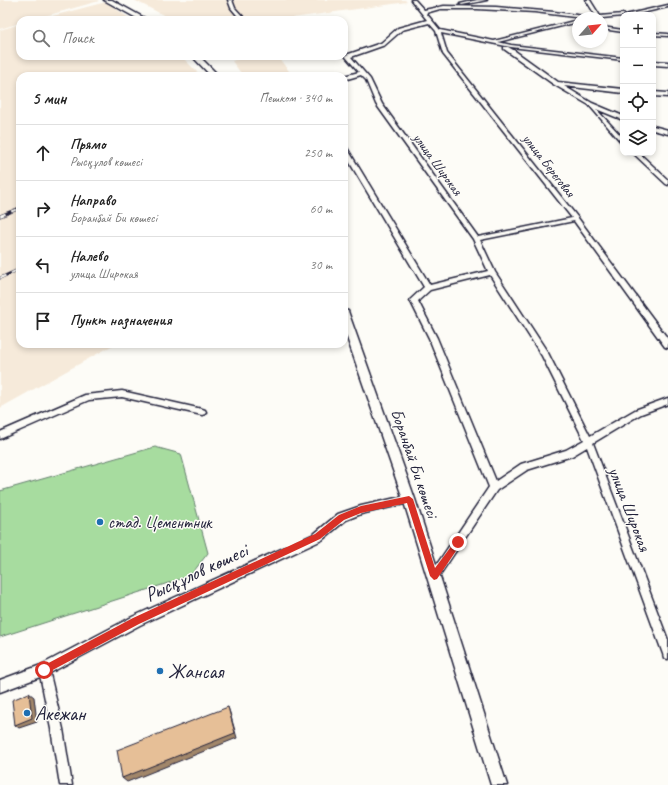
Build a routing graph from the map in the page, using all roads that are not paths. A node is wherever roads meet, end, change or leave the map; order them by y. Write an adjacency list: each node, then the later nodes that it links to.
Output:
1 (107, 0): 12 (main road)
2 (230, 0): 13 (street)
3 (413, 0): 8 (street, улица Береговая)
4 (485, 0): 7 (street)
5 (588, 0): 9 (street)
6 (668, 6): 10 (street)
7 (439, 8): 8 (street); 14 (street)
8 (422, 12): 16 (street, улица Береговая)
9 (596, 12)
10 (641, 12)
11 (620, 15): 15 (street)
12 (137, 16)
13 (240, 16)
14 (572, 16)
15 (608, 16)
16 (429, 21): 19 (street, улица Береговая); 29 (street, улица Широкая)
17 (572, 23): 23 (street)
18 (608, 29): 20 (street)
19 (438, 31): 23 (street); 43 (street, улица Береговая)
20 (620, 31)
21 (656, 34): 22 (street)
22 (668, 35)
23 (493, 42): 25 (street); 31 (street)
24 (199, 60): 28 (main road)
25 (620, 60)
26 (656, 63): 27 (street)
27 (668, 64)
28 (211, 72)
29 (362, 73): 30 (street); 44 (street, улица Широкая)
30 (348, 77)
31 (554, 83): 32 (street); 35 (street)
32 (620, 90)
33 (656, 94): 34 (street)
34 (668, 95)
35 (590, 104): 36 (street); 39 (street)
36 (620, 117)
37 (656, 129): 38 (street)
38 (668, 132)
39 (620, 138)
40 (348, 155): 46 (street)
41 (639, 156): 42 (street)
42 (668, 183)
43 (576, 219): 44 (street); 48 (street, улица Береговая)
44 (476, 239): 45 (street, улица Широкая)
45 (492, 272): 46 (street); 52 (street, улица Широкая)
46 (428, 288): 53 (street)
47 (348, 325): 54 (main road, Боранбай Би көшесі)
48 (668, 345)
49 (668, 402): 52 (street)
50 (202, 412): 51 (street)
51 (0, 436)
52 (589, 442): 53 (street); 56 (street, улица Широкая)
53 (494, 487): 55 (street)
54 (409, 499): 55 (main road, Боранбай Би көшесі); 57 (street, Рысқұлов көшесі)
55 (434, 576): 60 (main road, Боранбай Би көшесі)
56 (668, 654)
57 (44, 670): 58 (street, Рысқұлов көшесі); 59 (street)
58 (0, 686)
59 (66, 785)
60 (499, 785)

